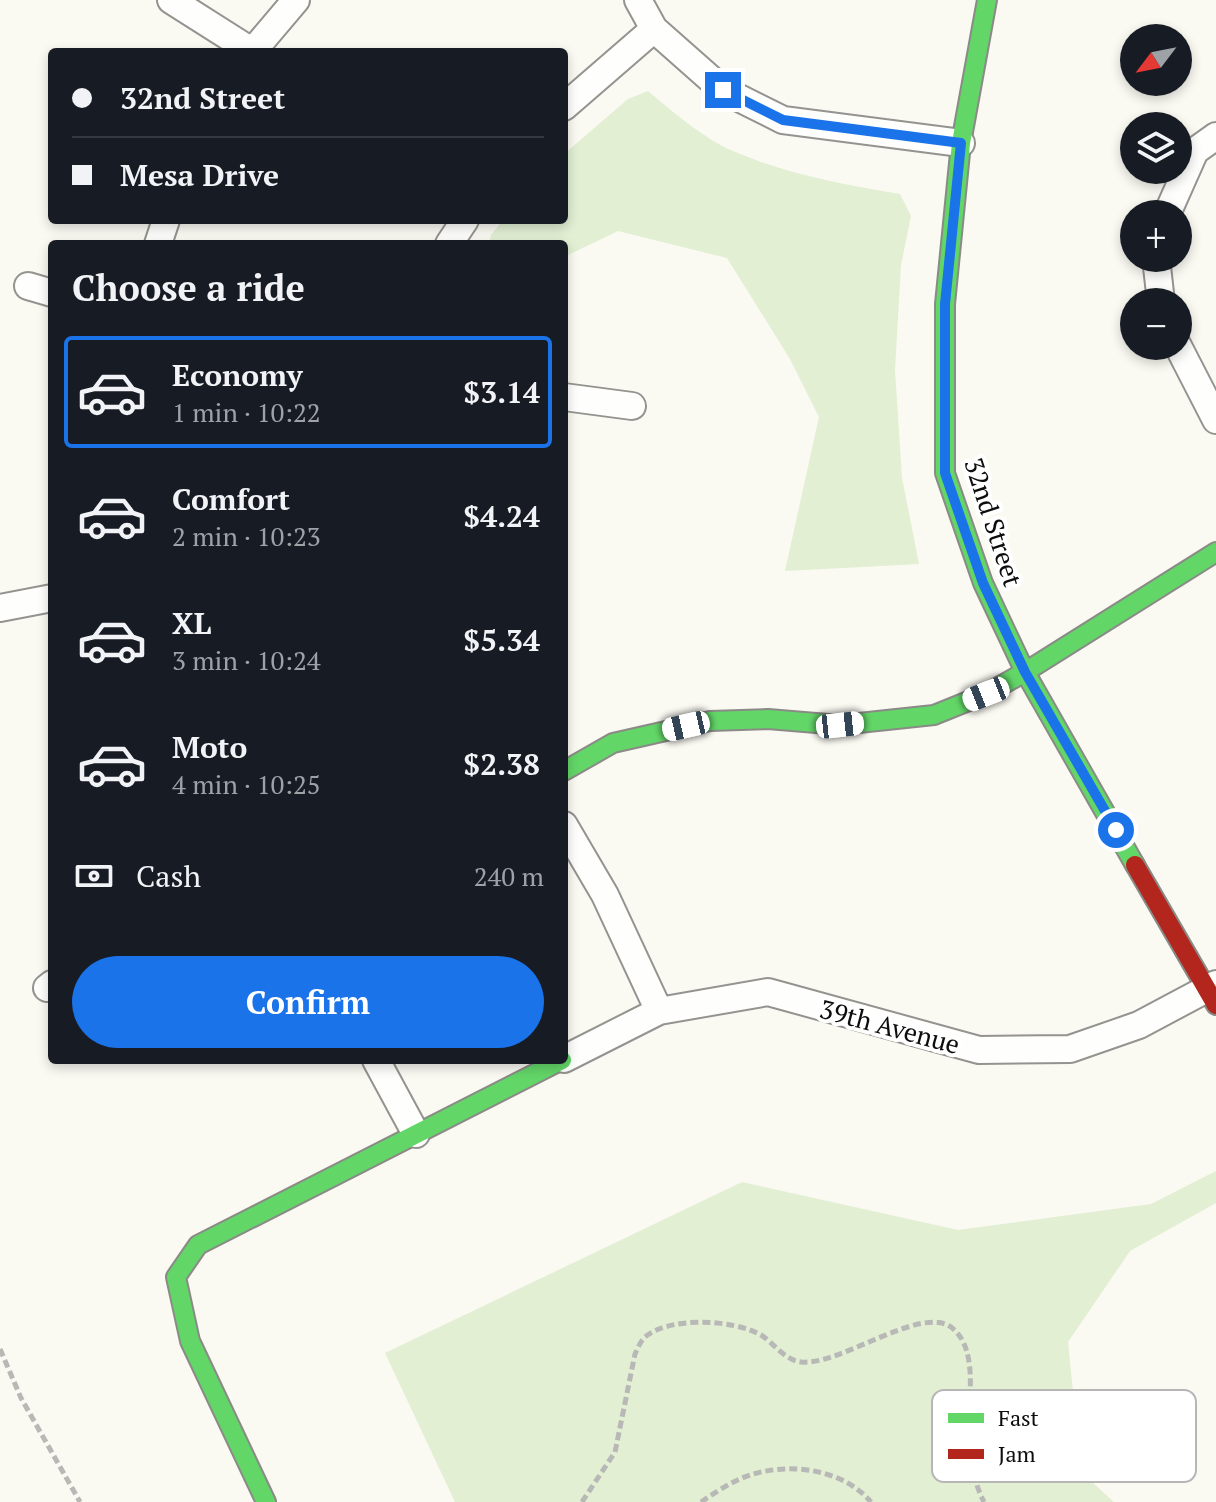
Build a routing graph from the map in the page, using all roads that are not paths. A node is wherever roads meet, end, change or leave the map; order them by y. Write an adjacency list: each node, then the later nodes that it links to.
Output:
1 (171, 0): 6 (street)
2 (296, 0): 7 (street)
3 (638, 0): 5 (street)
4 (987, 0): 10 (street, 32nd Street)
5 (654, 29): 8 (street); 10 (street)
6 (246, 48)
7 (255, 48)
8 (568, 104)
9 (1216, 136): 11 (street)
10 (961, 143): 19 (street, 32nd Street)
11 (1173, 200)
12 (1185, 360): 15 (street)
13 (568, 398): 14 (street)
14 (632, 406)
15 (1216, 420)
16 (1216, 552): 19 (street)
17 (48, 599): 18 (street)
18 (0, 608)
19 (1025, 672): 20 (street); 22 (street, 32nd Street)
20 (568, 769)
21 (568, 832): 23 (street)
22 (1213, 992): 23 (street, 39th Avenue)
23 (659, 1011): 24 (street, 39th Avenue)
24 (568, 1056)
25 (378, 1064): 27 (street)
26 (553, 1064): 27 (street, 39th Avenue)
27 (416, 1134): 28 (street, 39th Avenue)
28 (266, 1502)

